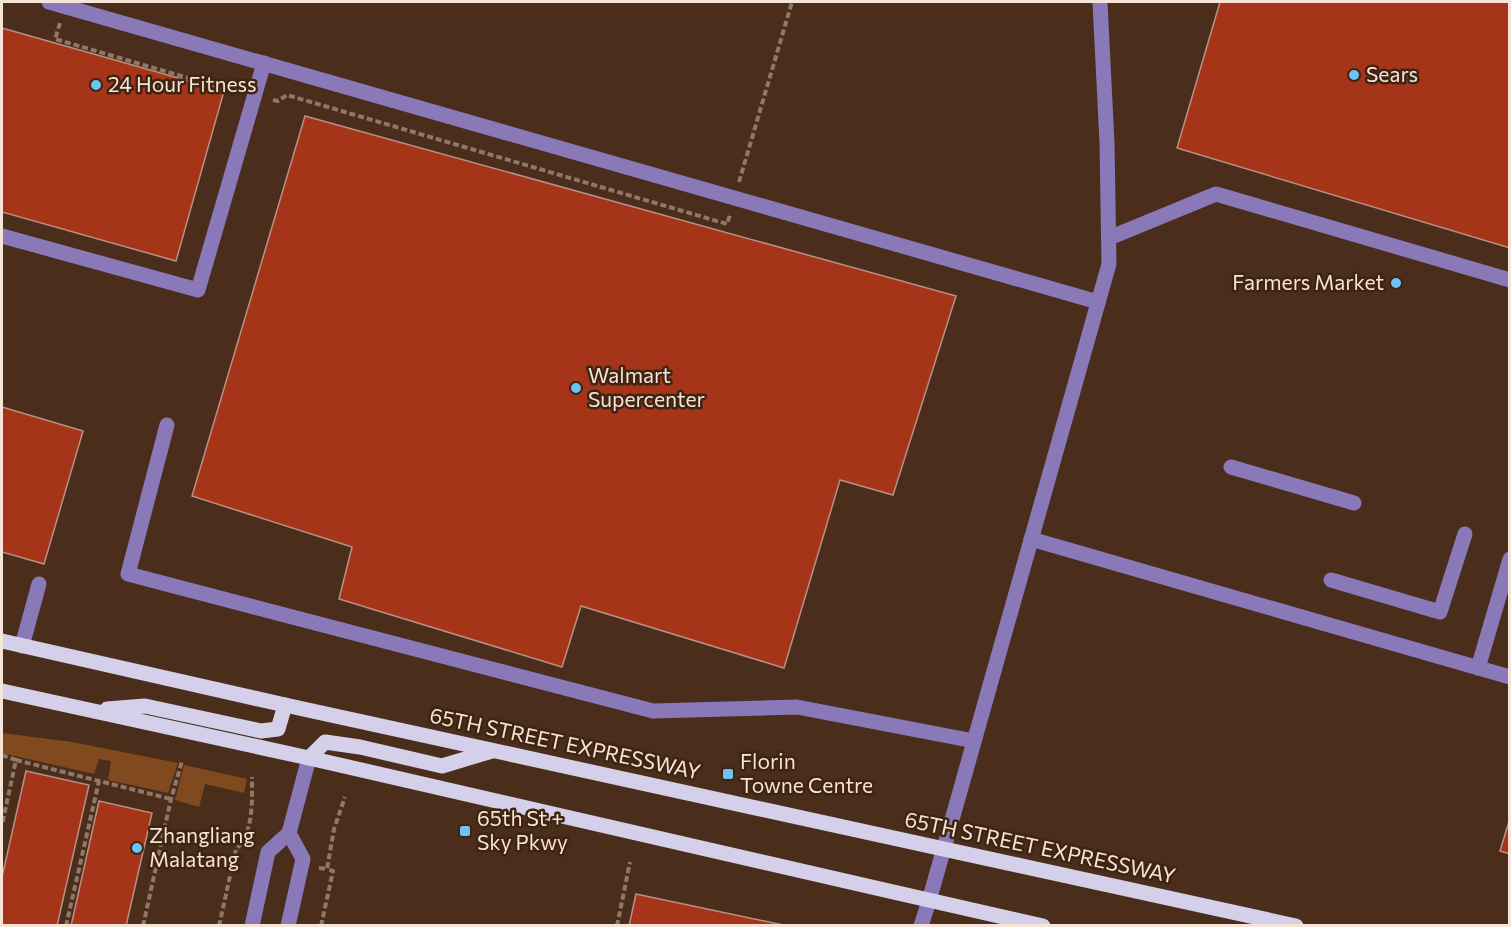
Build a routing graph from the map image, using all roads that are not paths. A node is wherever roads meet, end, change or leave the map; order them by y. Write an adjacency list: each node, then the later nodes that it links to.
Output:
1 (49, 2): 3 (street)
2 (1100, 2): 5 (street)
3 (264, 63): 4 (street); 7 (street)
4 (2, 236)
5 (1109, 238): 6 (street); 7 (street)
6 (1509, 280)
7 (1098, 302): 12 (street)
8 (167, 425): 23 (street)
9 (1231, 467): 10 (street)
10 (1354, 504)
11 (1465, 534): 14 (street)
12 (1031, 539): 18 (street); 23 (street)
13 (1509, 559): 18 (street)
14 (1331, 580)
15 (39, 584): 17 (street)
16 (2, 641): 17 (main road, 65TH STREET EXPRESSWAY)
17 (22, 646): 21 (main road, 65TH STREET EXPRESSWAY)
18 (1478, 668): 19 (street)
19 (1509, 677)
20 (2, 691): 22 (main road)
21 (285, 705): 22 (main road); 24 (main road, 65TH STREET EXPRESSWAY)
22 (89, 710): 25 (main road)
23 (974, 741): 27 (street)
24 (495, 751): 25 (main road); 27 (main road, 65TH STREET EXPRESSWAY)
25 (309, 758): 26 (street); 28 (main road)
26 (290, 833): 29 (street); 30 (street)
27 (943, 849): 28 (street); 33 (main road, 65TH STREET EXPRESSWAY)
28 (929, 901): 31 (street); 32 (main road)
29 (252, 926)
30 (288, 926)
31 (921, 926)
32 (1043, 926)
33 (1296, 926)

